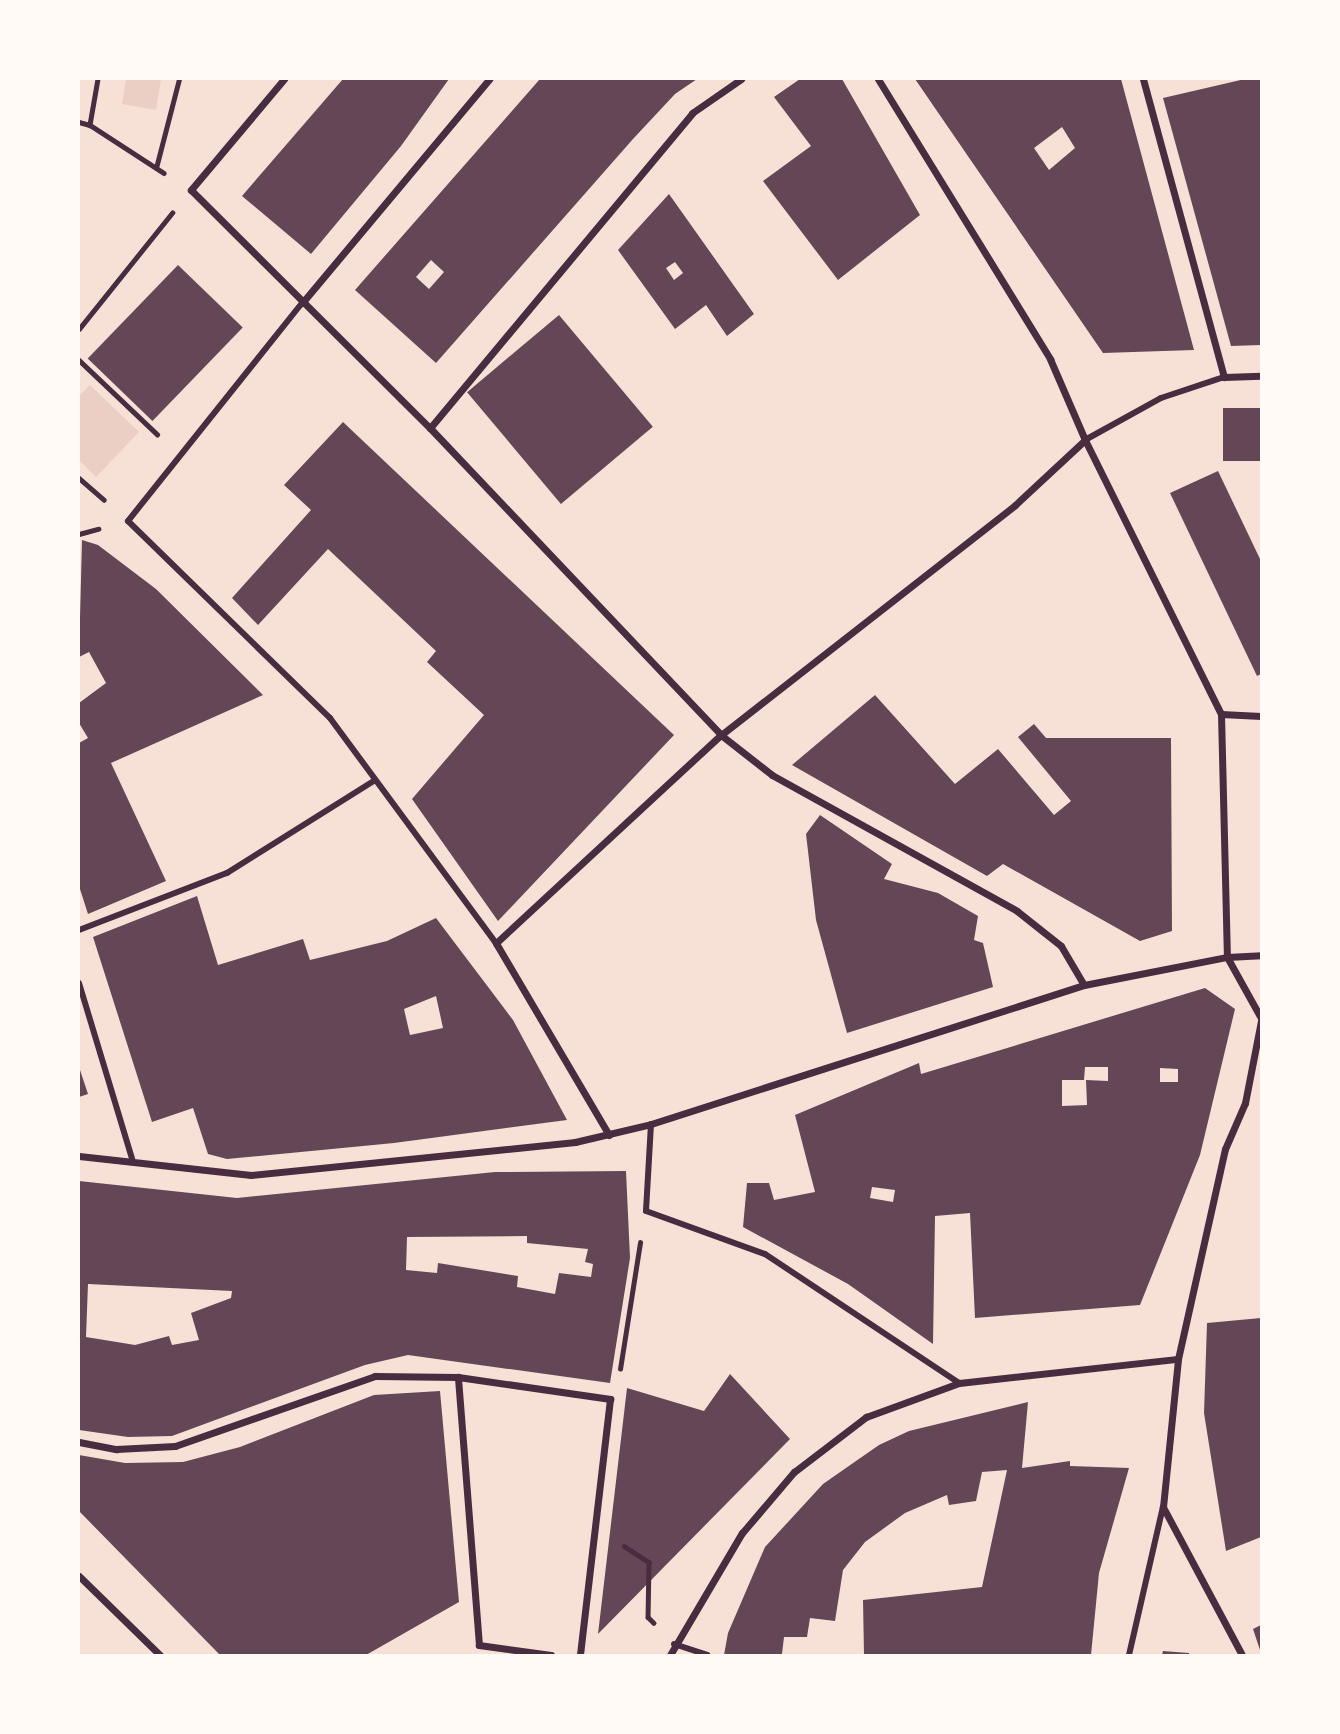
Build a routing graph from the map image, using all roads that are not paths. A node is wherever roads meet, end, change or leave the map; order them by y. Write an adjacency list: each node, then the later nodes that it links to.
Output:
1 (284, 79): 6 (street)
2 (489, 79): 6 (street)
3 (741, 79): 9 (street)
4 (878, 79): 10 (street)
5 (1143, 79): 8 (street)
6 (303, 303): 9 (street); 14 (street)
7 (1261, 376): 8 (street)
8 (1224, 377): 10 (street)
9 (430, 428): 13 (street)
10 (1085, 440): 11 (street); 13 (street)
11 (1221, 714): 12 (street); 18 (street)
12 (1261, 716)
13 (720, 735): 16 (street); 20 (street)
14 (375, 780): 15 (street); 16 (street)
15 (79, 930)
16 (496, 943): 23 (street)
17 (1261, 955): 18 (street)
18 (1227, 957): 20 (street); 21 (street)
19 (79, 983): 25 (street)
20 (1084, 985): 22 (street)
21 (1261, 1019): 26 (street)
22 (651, 1124): 23 (street); 28 (street)
23 (609, 1135): 25 (street)
24 (79, 1156): 25 (street)
25 (132, 1159)
26 (1178, 1359): 28 (street); 30 (street)
27 (458, 1377): 29 (street); 34 (street); 35 (street)
28 (959, 1383): 32 (street)
29 (79, 1442)
30 (1163, 1507): 38 (street); 39 (street)
31 (79, 1576): 33 (street)
32 (674, 1644): 36 (street); 37 (street)
33 (160, 1655)
34 (551, 1655)
35 (580, 1655)
36 (670, 1655)
37 (707, 1655)
38 (1129, 1655)
39 (1242, 1655)

